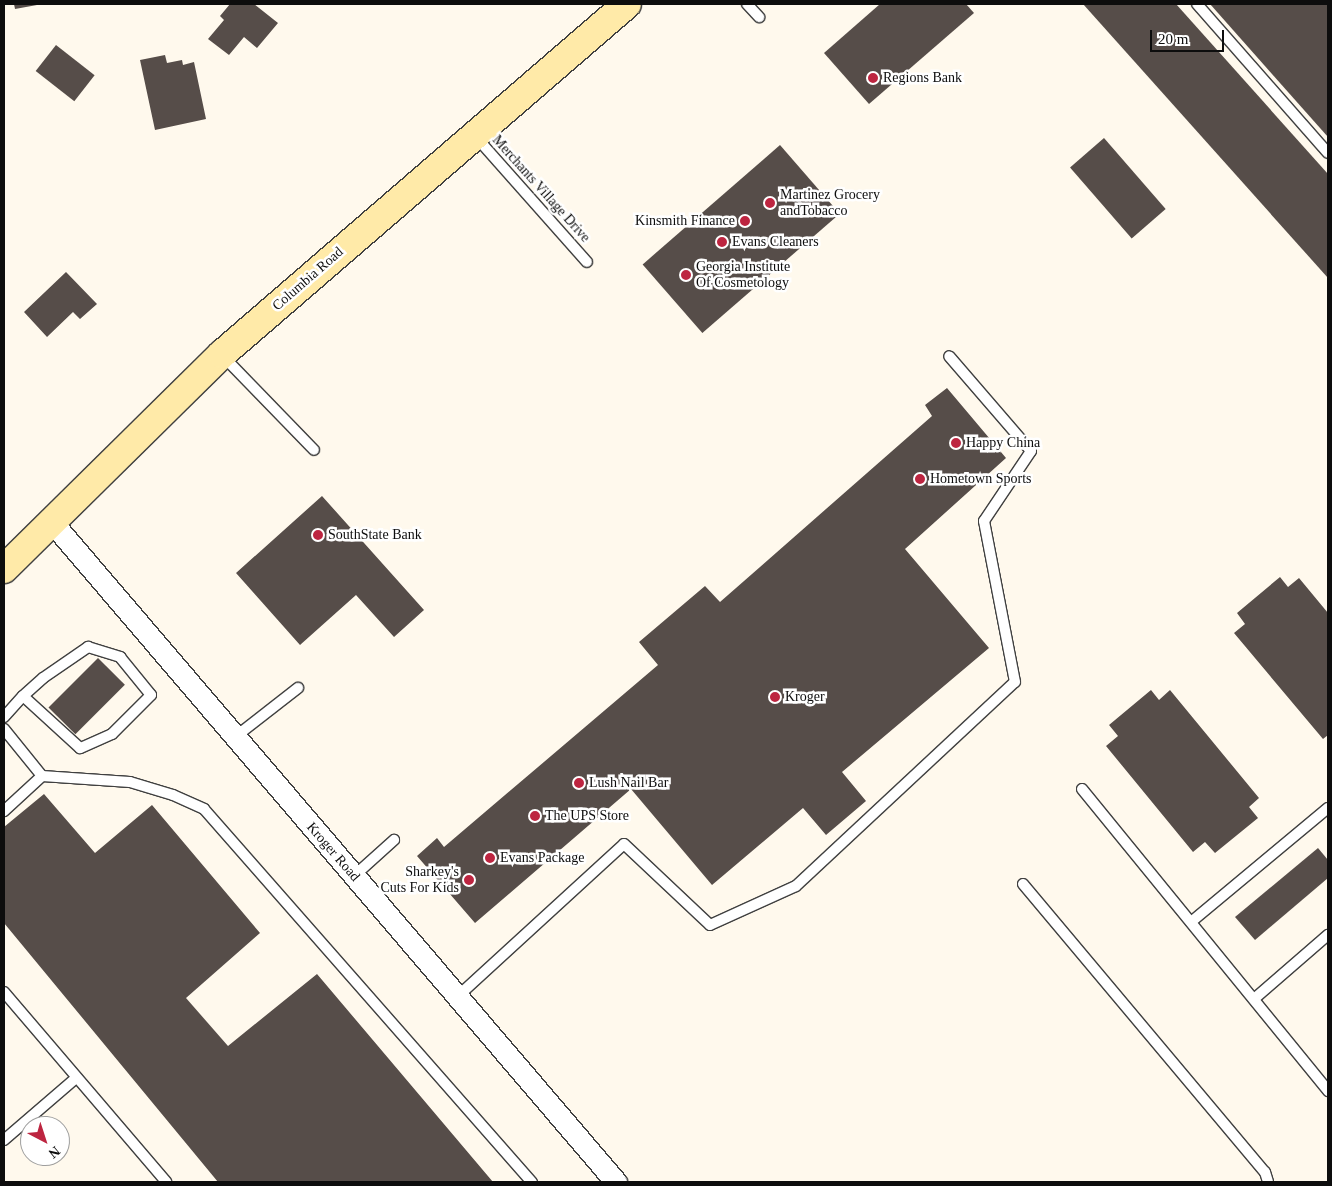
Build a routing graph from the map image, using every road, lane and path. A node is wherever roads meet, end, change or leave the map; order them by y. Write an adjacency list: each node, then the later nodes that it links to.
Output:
1 (627, 4): 5 (main road, Columbia Road)
2 (748, 4): 4 (lane)
3 (1197, 4): 6 (lane)
4 (759, 17)
5 (473, 134): 7 (lane, Merchants Village Drive); 8 (main road, Columbia Road)
6 (1328, 153)
7 (587, 262)
8 (222, 354): 10 (lane); 11 (main road, Columbia Road)
9 (949, 356): 28 (lane)
10 (314, 450)
11 (51, 521): 12 (main road, Columbia Road); 17 (street, Kroger Road)
12 (4, 569)
13 (298, 688): 17 (lane)
14 (23, 696): 14 (lane); 15 (lane)
15 (4, 717)
16 (4, 729): 18 (lane)
17 (236, 737): 23 (street, Kroger Road)
18 (42, 776): 21 (lane); 34 (lane)
19 (1082, 789): 25 (lane)
20 (1328, 808): 25 (lane)
21 (4, 811)
22 (394, 840): 23 (lane)
23 (354, 876): 28 (street, Kroger Road)
24 (1023, 884): 36 (lane)
25 (1191, 922): 29 (lane)
26 (1328, 935): 29 (lane)
27 (4, 992): 30 (lane)
28 (458, 997): 35 (street, Kroger Road)
29 (1254, 999): 31 (lane)
30 (76, 1078): 32 (lane); 33 (lane)
31 (1328, 1091)
32 (4, 1140)
33 (166, 1182)
34 (532, 1182)
35 (616, 1182)
36 (1268, 1182)

